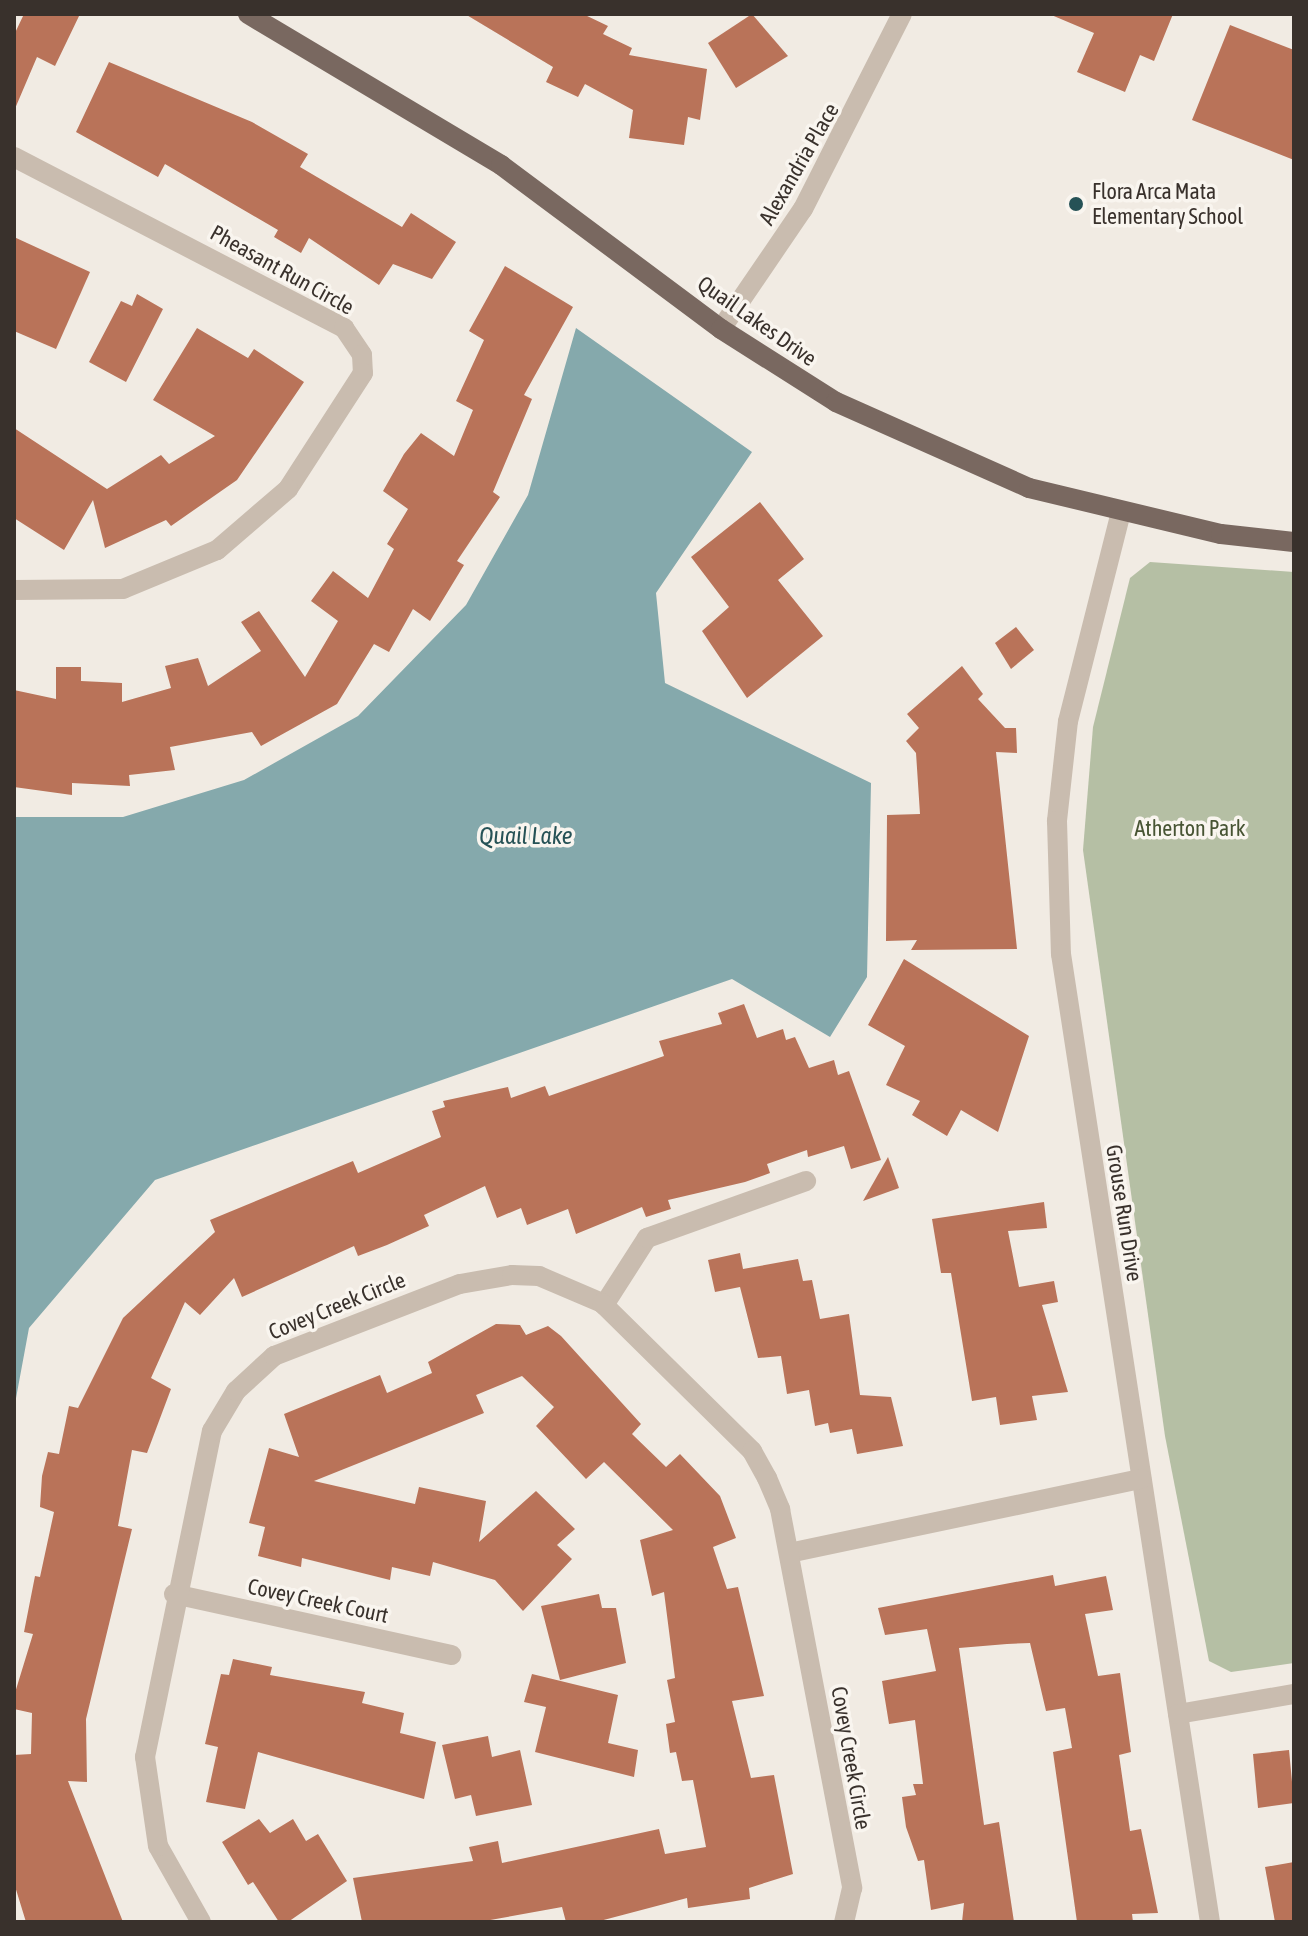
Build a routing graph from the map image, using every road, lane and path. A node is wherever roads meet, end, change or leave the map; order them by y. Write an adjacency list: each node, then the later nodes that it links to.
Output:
1 (248, 14): 4 (main road, Quail Lakes Drive)
2 (902, 14): 4 (street, Alexandria Place)
3 (14, 157): 7 (street, Pheasant Run Circle)
4 (721, 329): 5 (main road, Quail Lakes Drive)
5 (1121, 512): 6 (main road, Quail Lakes Drive); 10 (street, Grouse Run Drive)
6 (1294, 542)
7 (14, 590)
8 (806, 1181): 9 (street)
9 (604, 1305): 11 (street, Covey Creek Circle); 12 (street, Covey Creek Circle)
10 (1141, 1479): 11 (street); 15 (street, Grouse Run Drive)
11 (789, 1553): 17 (street, Covey Creek Circle)
12 (174, 1594): 13 (street, Covey Creek Court); 16 (street, Covey Creek Circle)
13 (451, 1655)
14 (1294, 1694): 15 (street)
15 (1178, 1714): 18 (street, Grouse Run Drive)
16 (201, 1922)
17 (844, 1922)
18 (1210, 1922)

